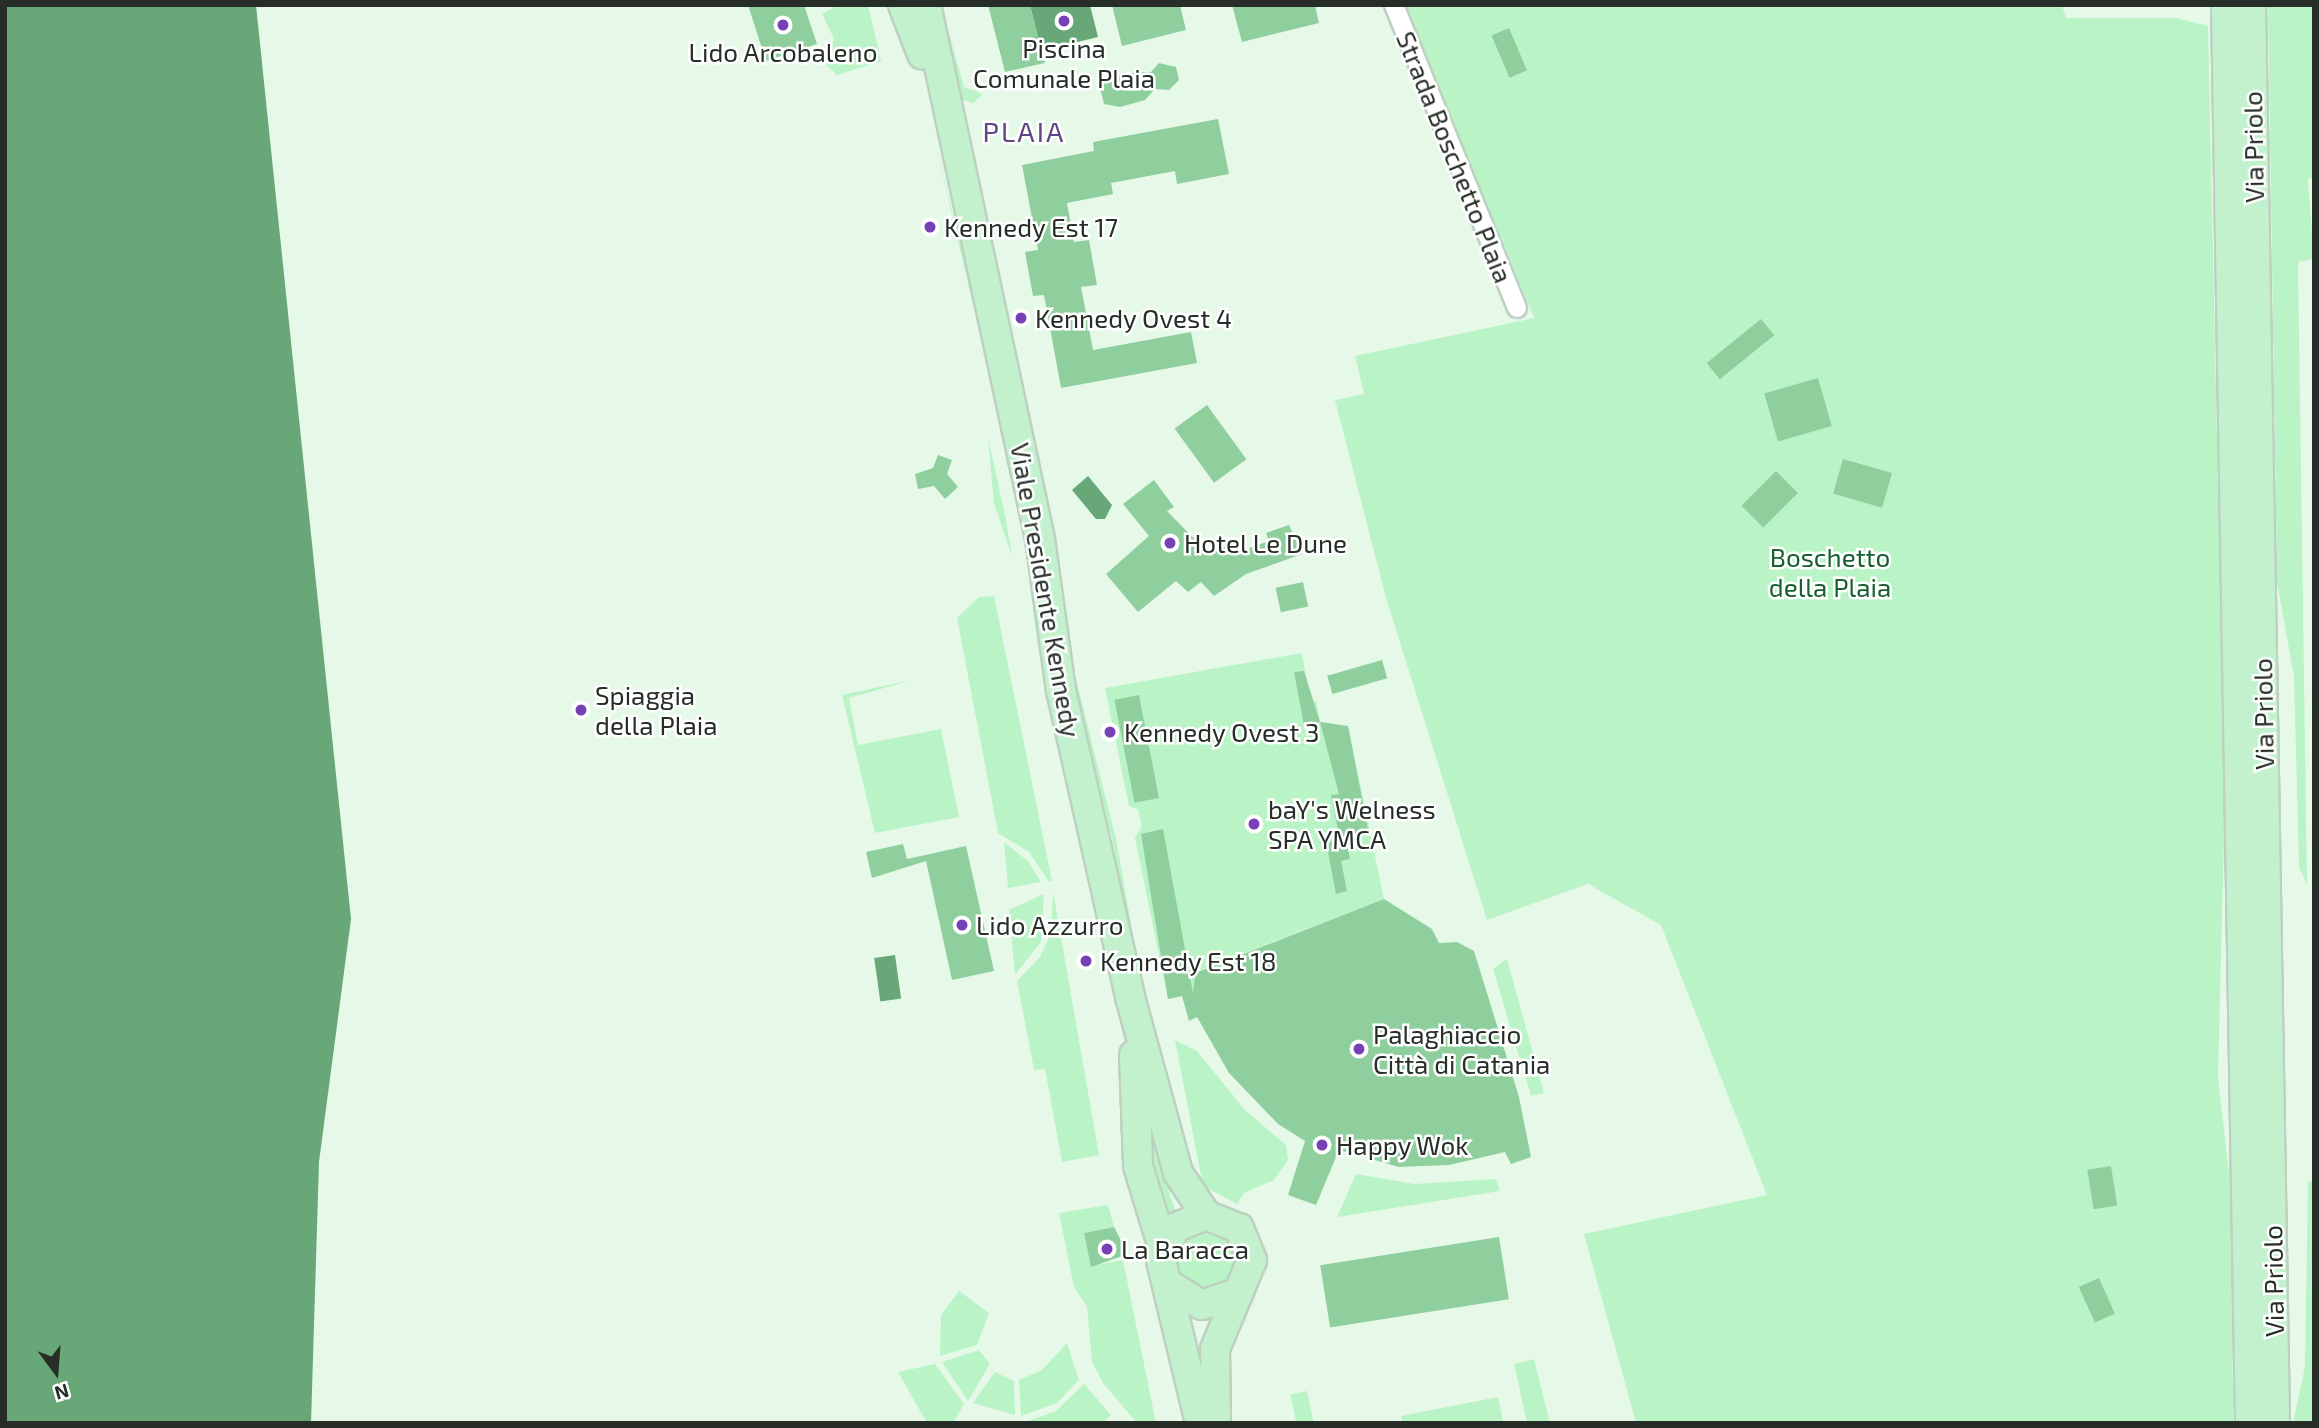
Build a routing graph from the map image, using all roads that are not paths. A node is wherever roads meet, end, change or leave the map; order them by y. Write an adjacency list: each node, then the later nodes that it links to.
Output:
1 (903, 5): 6 (main road)
2 (926, 5): 6 (main road)
3 (1394, 5): 7 (street, Strada Boschetto Plaia)
4 (2226, 5): 15 (main road, Via Priolo)
5 (2252, 5): 16 (main road, Via Priolo)
6 (960, 184): 8 (main road, Viale Presidente Kennedy)
7 (1517, 308)
8 (1130, 997): 9 (main road); 10 (main road)
9 (1206, 1215): 10 (main road); 12 (main road)
10 (1163, 1248): 11 (main road)
11 (1168, 1284): 12 (main road); 13 (main road)
12 (1239, 1292): 14 (main road)
13 (1199, 1423)
14 (1216, 1423)
15 (2250, 1423)
16 (2275, 1423)

